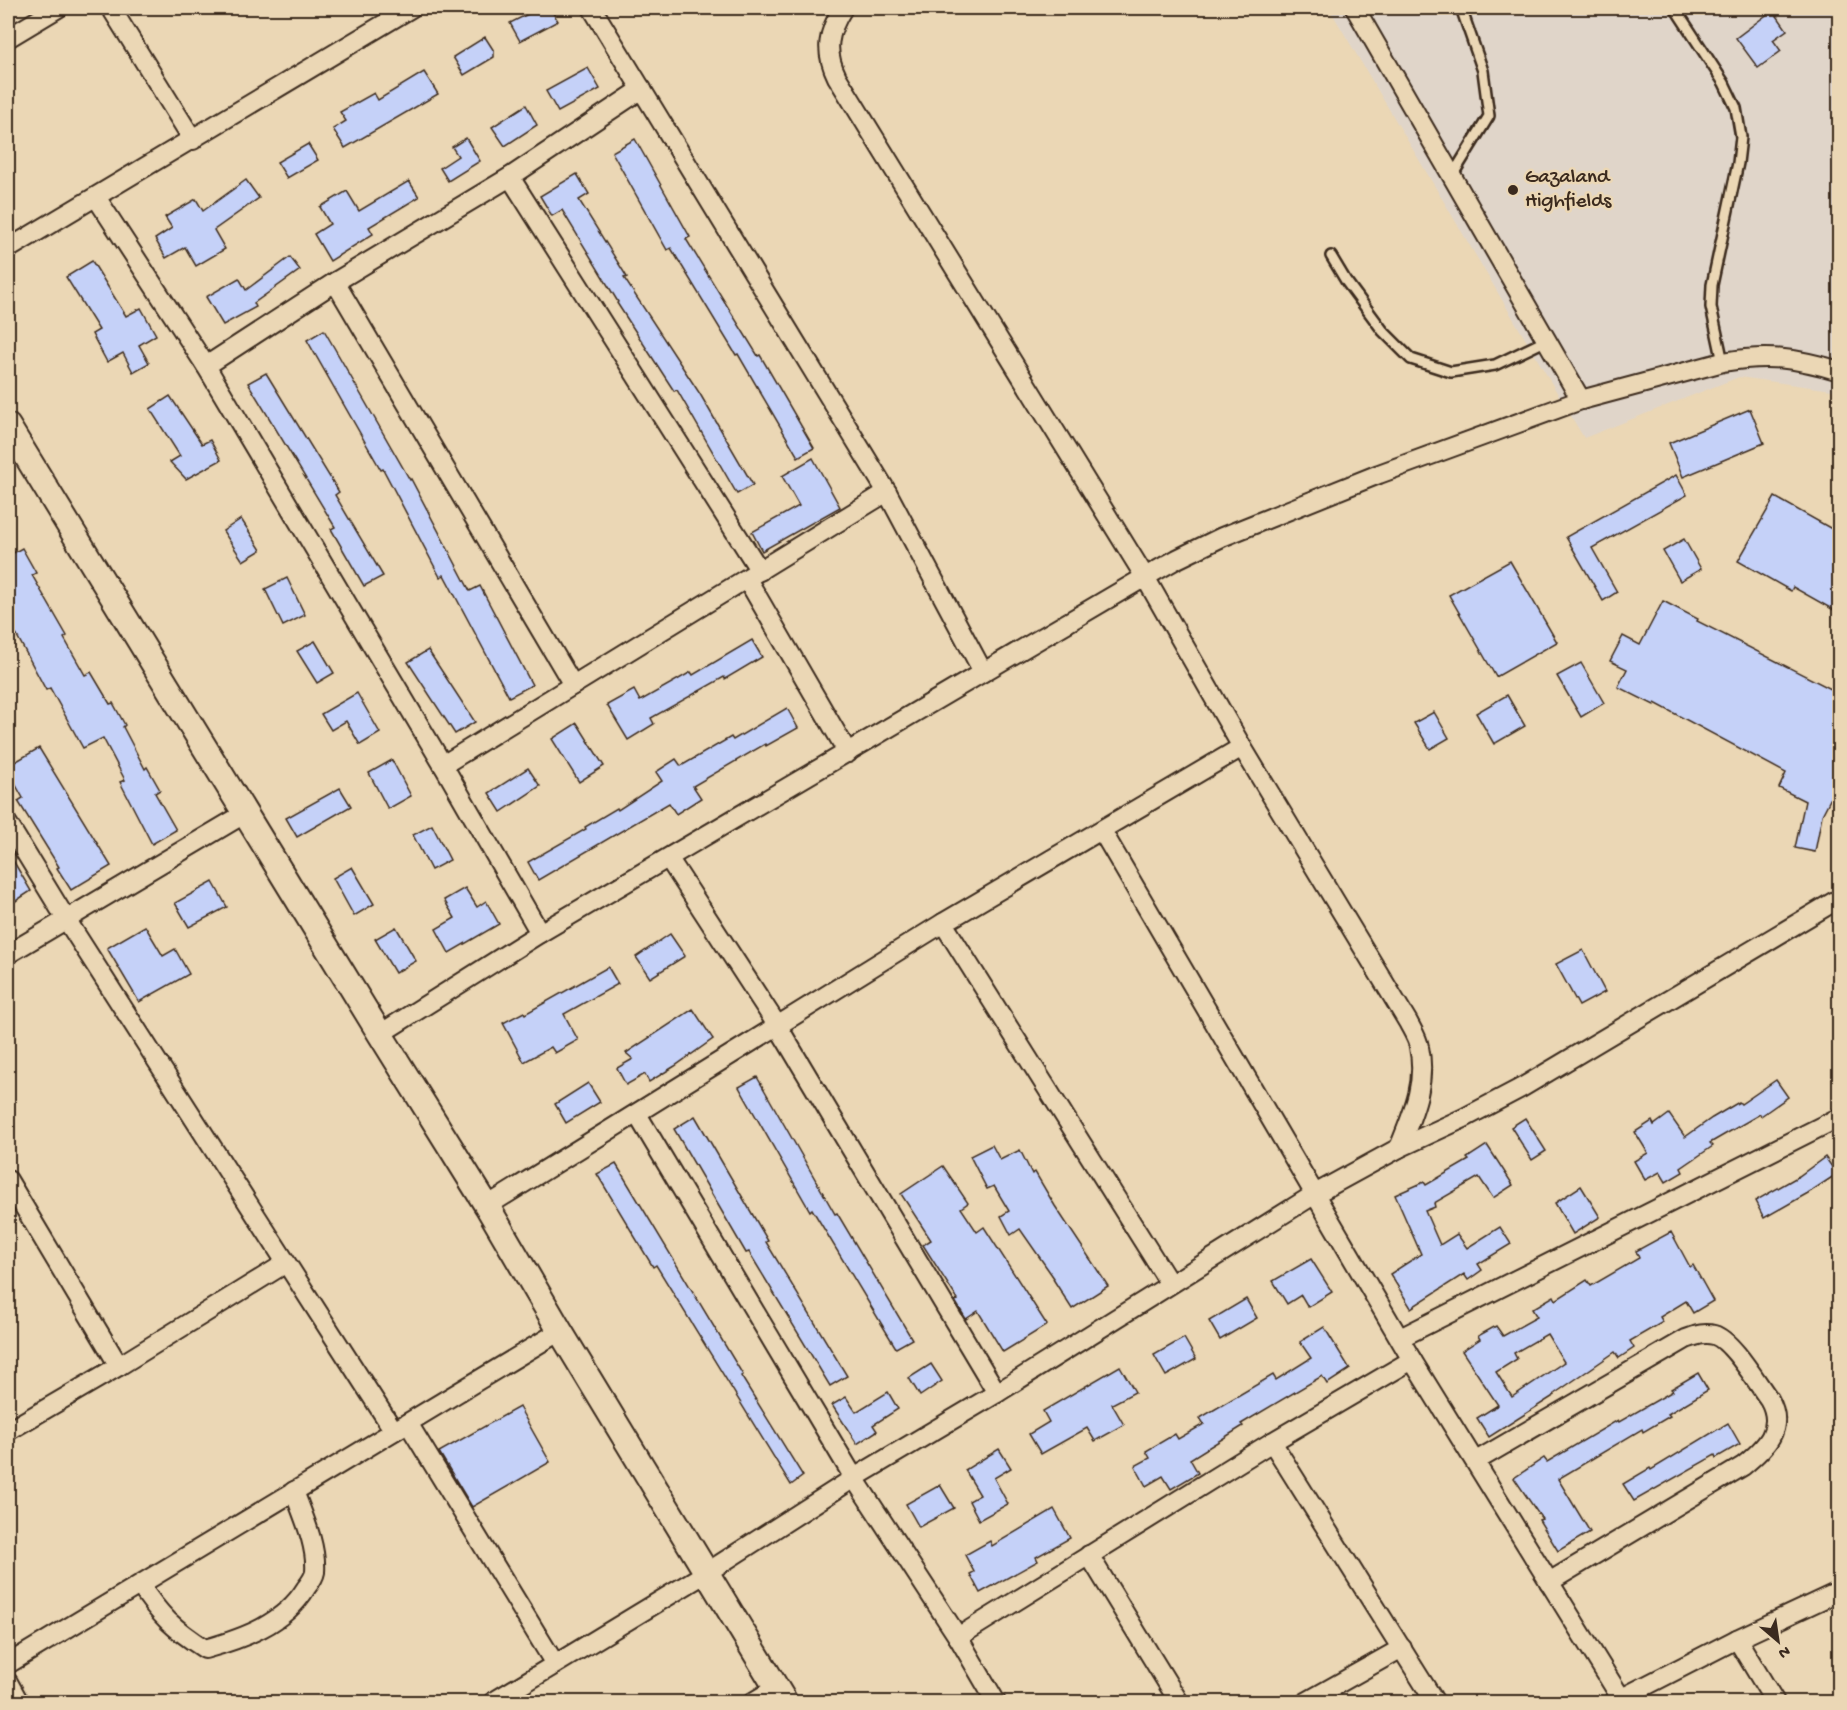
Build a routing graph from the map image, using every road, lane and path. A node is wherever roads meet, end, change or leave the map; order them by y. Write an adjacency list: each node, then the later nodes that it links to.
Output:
1 (58, 8): 9 (street)
2 (111, 8): 11 (street)
3 (411, 8): 11 (street)
4 (592, 8): 10 (street)
5 (843, 8): 26 (street)
6 (1355, 8): 12 (street)
7 (1461, 8): 12 (lane)
8 (1676, 8): 19 (lane)
9 (8, 38)
10 (642, 89): 13 (street); 24 (street)
11 (193, 140): 14 (street)
12 (1452, 176): 18 (street)
13 (510, 177): 17 (street); 25 (street)
14 (96, 197): 15 (street); 20 (street)
15 (8, 249)
16 (1332, 256): 18 (lane)
17 (335, 282): 20 (street); 28 (street)
18 (1547, 340): 22 (street)
19 (1723, 362): 21 (street); 22 (street)
20 (206, 366): 31 (street)
21 (1839, 371)
22 (1581, 400): 26 (street)
23 (8, 426): 32 (street)
24 (887, 492): 25 (street); 27 (street)
25 (753, 575): 28 (street); 30 (street)
26 (1144, 577): 27 (street); 29 (street)
27 (983, 672): 30 (street)
28 (573, 686): 31 (street)
29 (1242, 747): 34 (street); 45 (street)
30 (848, 753): 35 (street)
31 (443, 765): 39 (street)
32 (244, 814): 37 (street); 42 (street)
33 (8, 824): 37 (street)
34 (1102, 831): 38 (street); 47 (street)
35 (669, 859): 39 (street); 41 (street)
36 (1835, 901): 45 (street)
37 (66, 919): 40 (street); 49 (street)
38 (943, 923): 41 (street); 50 (street)
39 (540, 933): 42 (street)
40 (8, 954)
41 (777, 1025): 43 (street); 55 (street)
42 (380, 1035): 48 (street)
43 (637, 1114): 48 (street); 60 (street)
44 (1839, 1117): 52 (street)
45 (1399, 1148): 47 (street)
46 (8, 1180): 54 (street)
47 (1315, 1194): 50 (street); 52 (street)
48 (487, 1206): 51 (street)
49 (286, 1263): 54 (street); 56 (street)
50 (1170, 1284): 55 (street)
51 (560, 1331): 56 (street); 63 (street)
52 (1400, 1338): 53 (street)
53 (1412, 1360): 58 (street); 59 (street)
54 (119, 1366): 57 (street)
55 (997, 1393): 60 (street)
56 (401, 1427): 61 (street); 71 (street)
57 (8, 1431)
58 (1272, 1442): 62 (street); 69 (street)
59 (1476, 1461): 64 (street); 64 (street)
60 (854, 1478): 63 (street); 67 (street)
61 (294, 1491): 65 (street); 65 (street)
62 (1089, 1555): 67 (street); 79 (street)
63 (706, 1573): 71 (street); 73 (street)
64 (1549, 1582): 74 (street)
65 (140, 1585): 70 (street)
66 (1839, 1591): 68 (street)
67 (958, 1637): 78 (street)
68 (1737, 1640): 74 (street); 82 (street)
69 (1402, 1648): 80 (street); 81 (street)
70 (8, 1664)
71 (555, 1664): 76 (street)
72 (8, 1682): 75 (street)
73 (780, 1695): 77 (street)
74 (1618, 1700)
75 (19, 1702)
76 (493, 1702)
77 (753, 1702)
78 (996, 1702)
79 (1179, 1702)
80 (1306, 1702)
81 (1435, 1702)
82 (1775, 1702)

